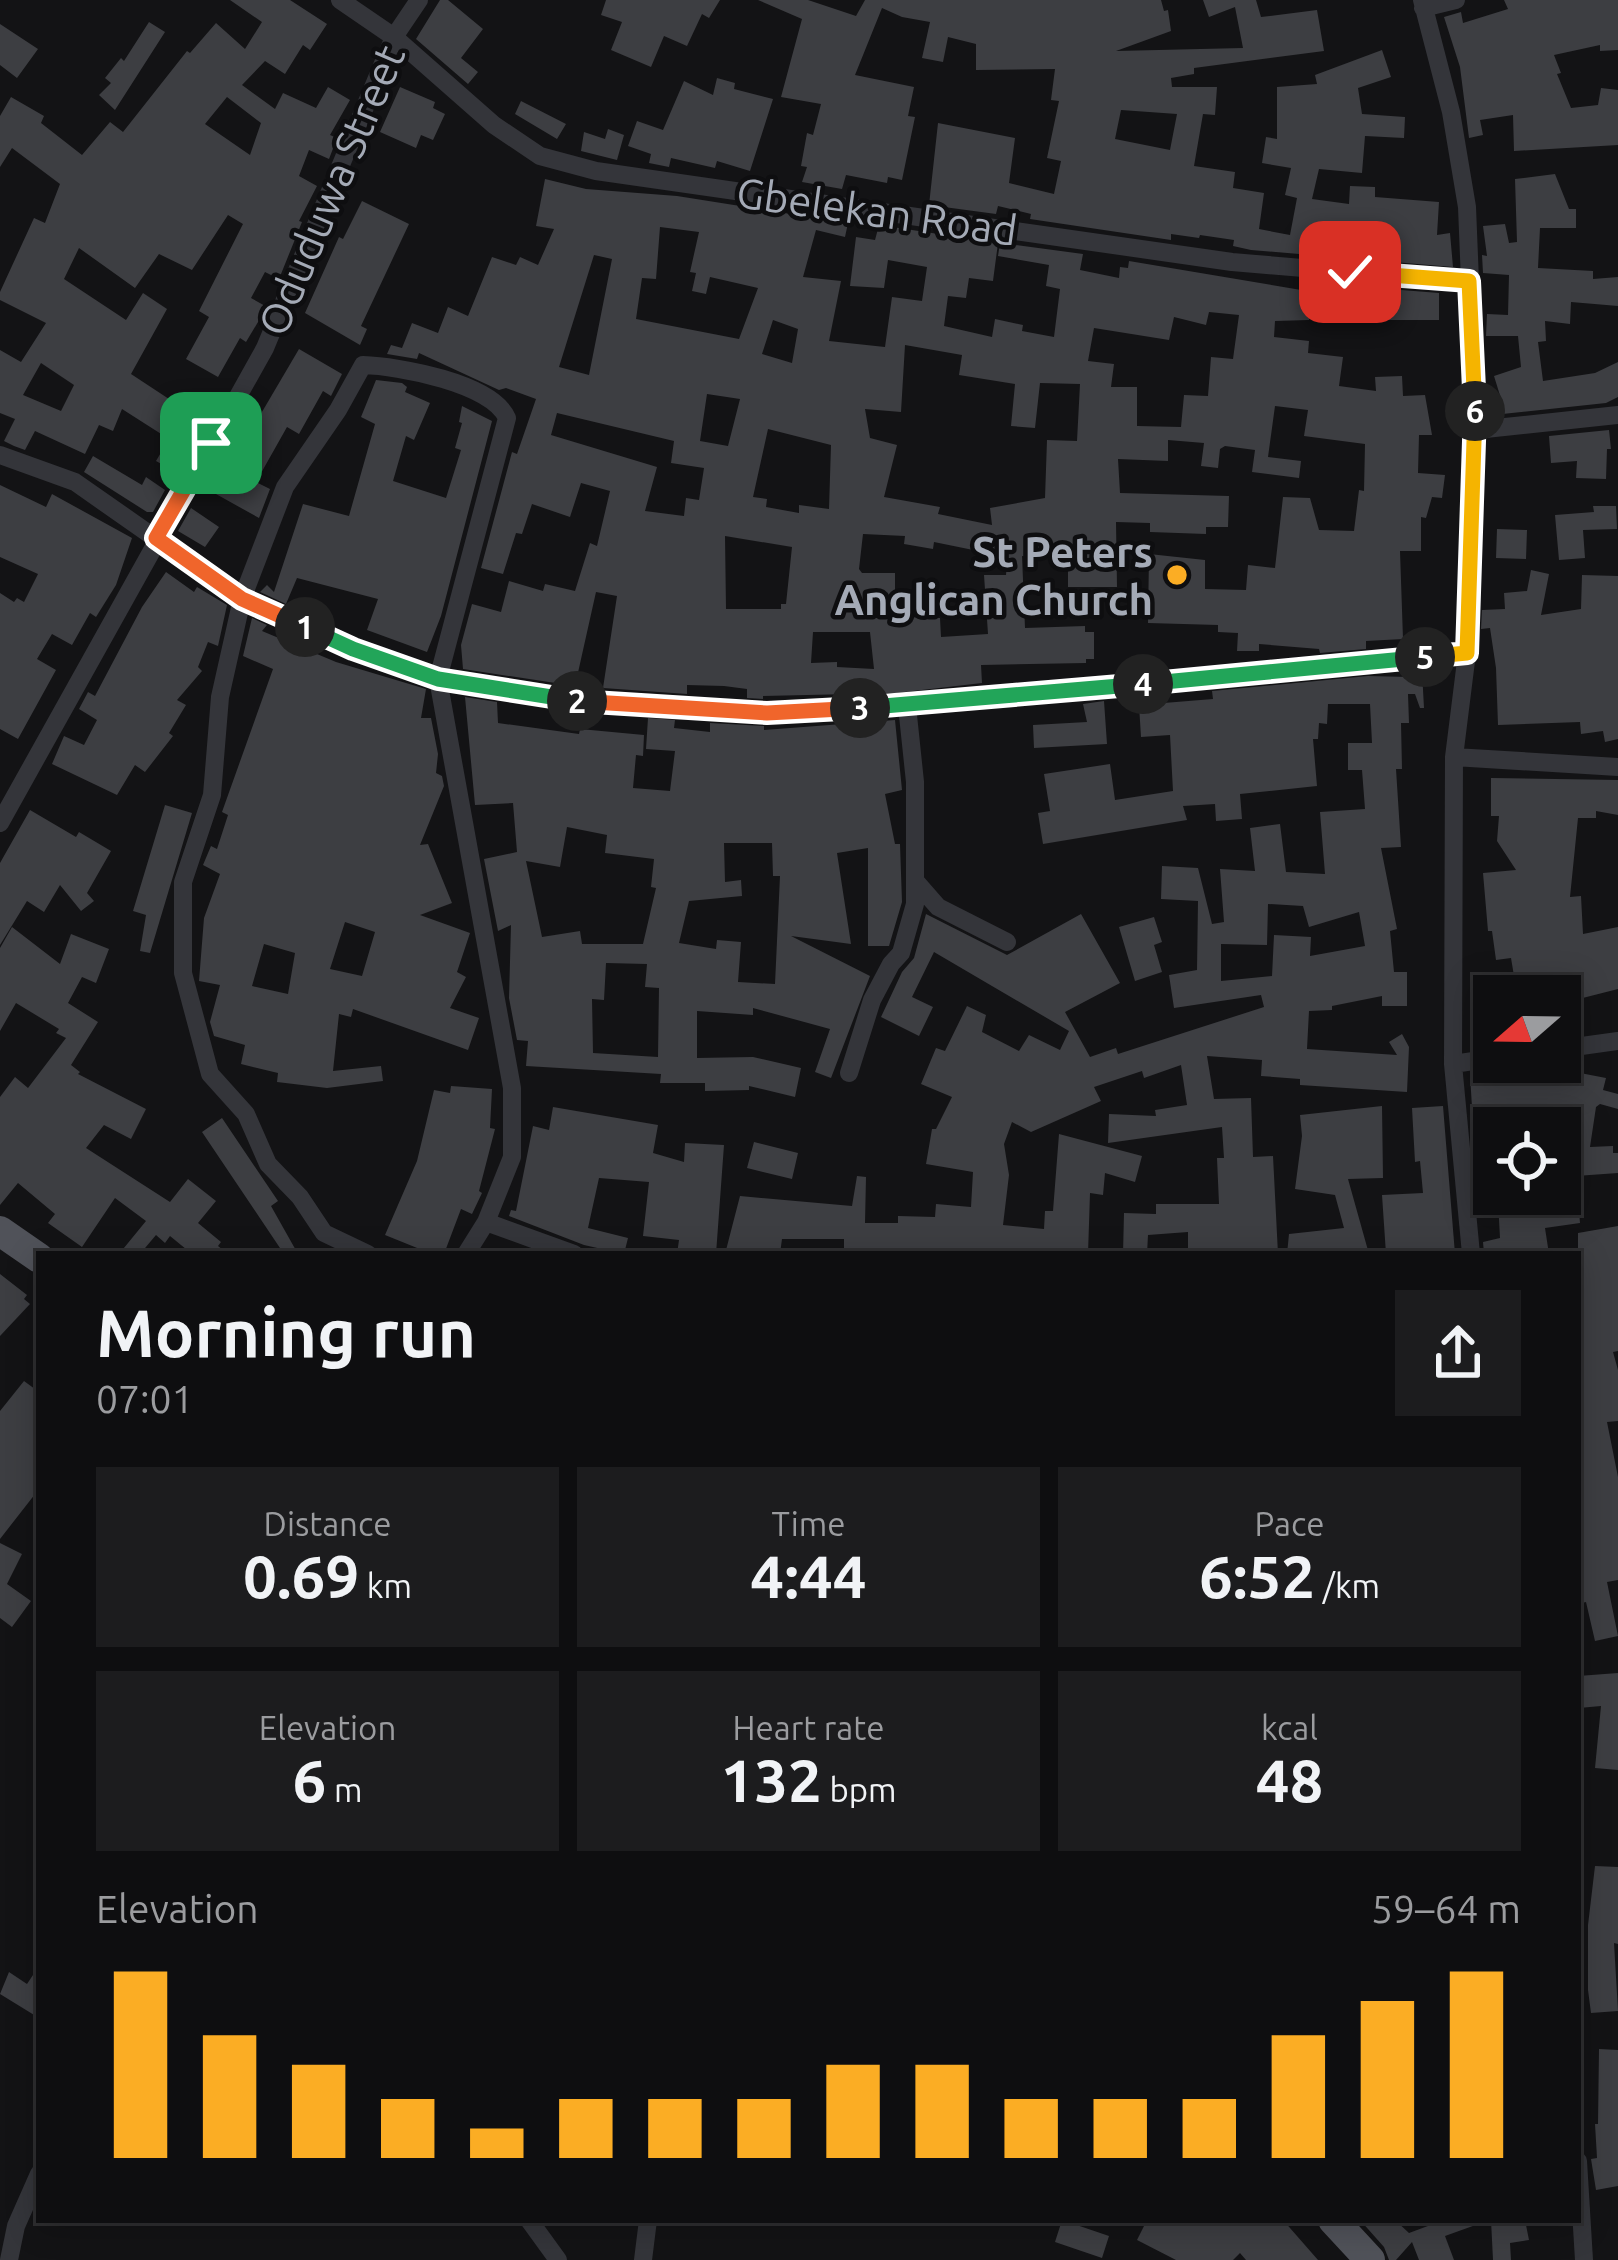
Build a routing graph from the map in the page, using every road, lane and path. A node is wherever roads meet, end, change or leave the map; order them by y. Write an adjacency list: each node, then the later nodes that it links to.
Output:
1 (340, 0): 5 (street, Gbelekan Road)
2 (419, 0): 5 (street, Oduduwa Street)
3 (1456, 0): 4 (street)
4 (1423, 4): 6 (street)
5 (394, 37): 6 (street, Gbelekan Road); 10 (street, Oduduwa Street)
6 (1469, 281): 8 (street)
7 (1618, 415): 8 (street)
8 (1476, 430): 12 (street)
9 (0, 455): 10 (street)
10 (156, 538): 11 (street); 17 (street, Oduduwa Street)
11 (242, 599): 13 (street); 13 (street); 27 (street)
12 (1467, 653): 14 (street); 15 (street)
13 (438, 679): 14 (street); 25 (street)
14 (907, 706): 18 (street)
15 (1454, 757): 16 (street); 23 (street)
16 (1618, 767)
17 (0, 823)
18 (917, 883): 19 (street); 24 (street)
19 (1007, 942)
20 (1618, 1041): 21 (street)
21 (1581, 1046)
22 (1473, 1061): 23 (street)
23 (1454, 1064): 30 (street)
24 (849, 1073)
25 (486, 1222): 28 (street); 29 (street)
26 (0, 1231): 31 (main road)
27 (362, 1251)
28 (468, 1251)
29 (566, 1251)
30 (1471, 1251)
31 (36, 1256)
32 (36, 2181): 37 (street)
33 (1581, 2210): 41 (street)
34 (531, 2223): 38 (street)
35 (649, 2223): 39 (street)
36 (1336, 2223): 40 (main road)
37 (9, 2260)
38 (558, 2260)
39 (644, 2260)
40 (1370, 2260)
41 (1584, 2260)

